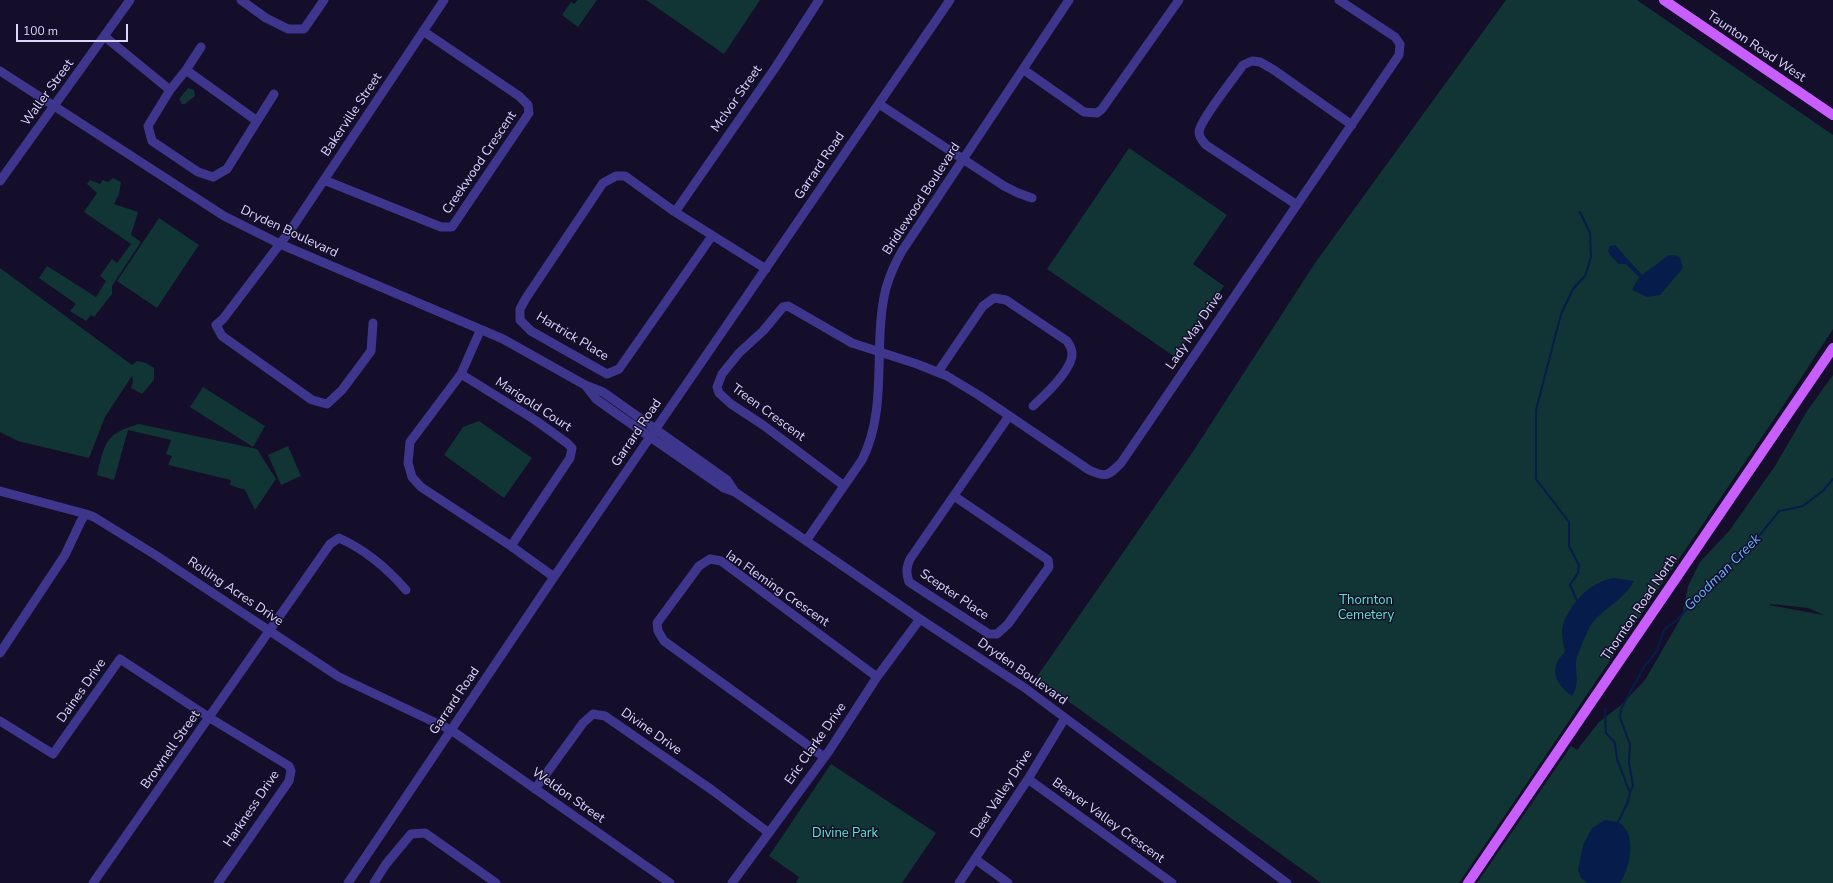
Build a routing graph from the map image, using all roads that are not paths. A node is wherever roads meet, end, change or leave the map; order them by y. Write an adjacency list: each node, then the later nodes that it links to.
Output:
1 (130, 0): 12 (street, Waller Street)
2 (241, 0): 3 (street)
3 (324, 0)
4 (444, 0): 11 (street, Bakerville Street)
5 (819, 0): 29 (street, McIvor Street)
6 (950, 0): 19 (street, Garrard Road)
7 (1069, 0): 15 (street, Bridlewood Boulevard)
8 (1179, 0): 15 (street)
9 (1339, 0): 23 (street, Lady May Drive)
10 (1664, 0): 21 (main road, Taunton Road West)
11 (423, 31): 25 (street, Bakerville Street); 25 (street, Creekwood Crescent)
12 (104, 36): 17 (street); 20 (street, Waller Street)
13 (201, 46): 14 (street)
14 (186, 70): 17 (street); 22 (street)
15 (1024, 70): 24 (street, Bridlewood Boulevard)
16 (0, 71): 20 (street, Dryden Boulevard)
17 (170, 90): 22 (street)
18 (274, 94): 22 (street)
19 (879, 104): 24 (street); 32 (street, Garrard Road)
20 (55, 106): 26 (street, Waller Street); 31 (street, Dryden Boulevard)
21 (1833, 116)
22 (257, 121)
23 (1352, 126): 28 (street, Lady May Drive); 28 (street)
24 (963, 160): 27 (street); 36 (street, Bridlewood Boulevard)
25 (324, 180): 31 (street, Bakerville Street)
26 (0, 181)
27 (1032, 198)
28 (1297, 205): 40 (street, Lady May Drive)
29 (675, 212): 30 (street, Hartrick Place); 30 (street, Hartrick Place)
30 (712, 236): 32 (street, Hartrick Place)
31 (280, 244): 33 (street, Bakerville Street); 34 (street, Dryden Boulevard)
32 (766, 269): 41 (street, Garrard Road)
33 (373, 324)
34 (480, 331): 38 (street); 41 (street, Dryden Boulevard)
35 (1833, 348): 74 (main road, Thornton Road North)
36 (880, 352): 37 (street, Lady May Drive); 42 (street, Bridlewood Boulevard); 42 (street, Treen Crescent)
37 (938, 372): 39 (street); 40 (street, Lady May Drive)
38 (460, 374): 47 (street); 47 (street, Marigold Court)
39 (1033, 406)
40 (1009, 416): 44 (street, Scepter Place)
41 (652, 433): 46 (street, Dryden Boulevard); 48 (street, Garrard Road)
42 (843, 485): 46 (street, Bridlewood Boulevard)
43 (0, 491): 45 (street, Rolling Acres Drive)
44 (954, 496): 44 (street, Scepter Place)
45 (86, 514): 51 (street, Rolling Acres Drive); 52 (street)
46 (806, 541): 50 (street, Dryden Boulevard)
47 (511, 546): 48 (street)
48 (554, 577): 57 (street, Garrard Road)
49 (406, 590): 51 (street, Brownell Street)
50 (920, 619): 53 (street, Eric Clarke Drive); 55 (street, Dryden Boulevard)
51 (269, 631): 54 (street, Brownell Street); 57 (street, Rolling Acres Drive)
52 (0, 653)
53 (877, 677): 58 (street, Eric Clarke Drive); 58 (street, Ian Fleming Crescent)
54 (210, 718): 56 (street, Daines Drive); 63 (street, Brownell Street); 64 (street, Harkness Drive)
55 (1065, 718): 59 (street, Deer Valley Drive); 73 (street, Dryden Boulevard)
56 (0, 721)
57 (451, 730): 60 (street, Weldon Street); 65 (street, Garrard Road)
58 (824, 757): 61 (street, Eric Clarke Drive)
59 (1028, 779): 62 (street, Deer Valley Drive); 72 (street, Beaver Valley Crescent)
60 (535, 789): 61 (street, Divine Drive); 68 (street, Weldon Street)
61 (769, 833): 69 (street, Eric Clarke Drive)
62 (975, 859): 70 (street, Deer Valley Drive); 71 (street)
63 (93, 883)
64 (218, 883)
65 (348, 883)
66 (374, 883): 67 (street)
67 (496, 883)
68 (670, 883)
69 (732, 883)
70 (959, 883)
71 (1008, 883)
72 (1172, 883)
73 (1287, 883)
74 (1468, 883)

